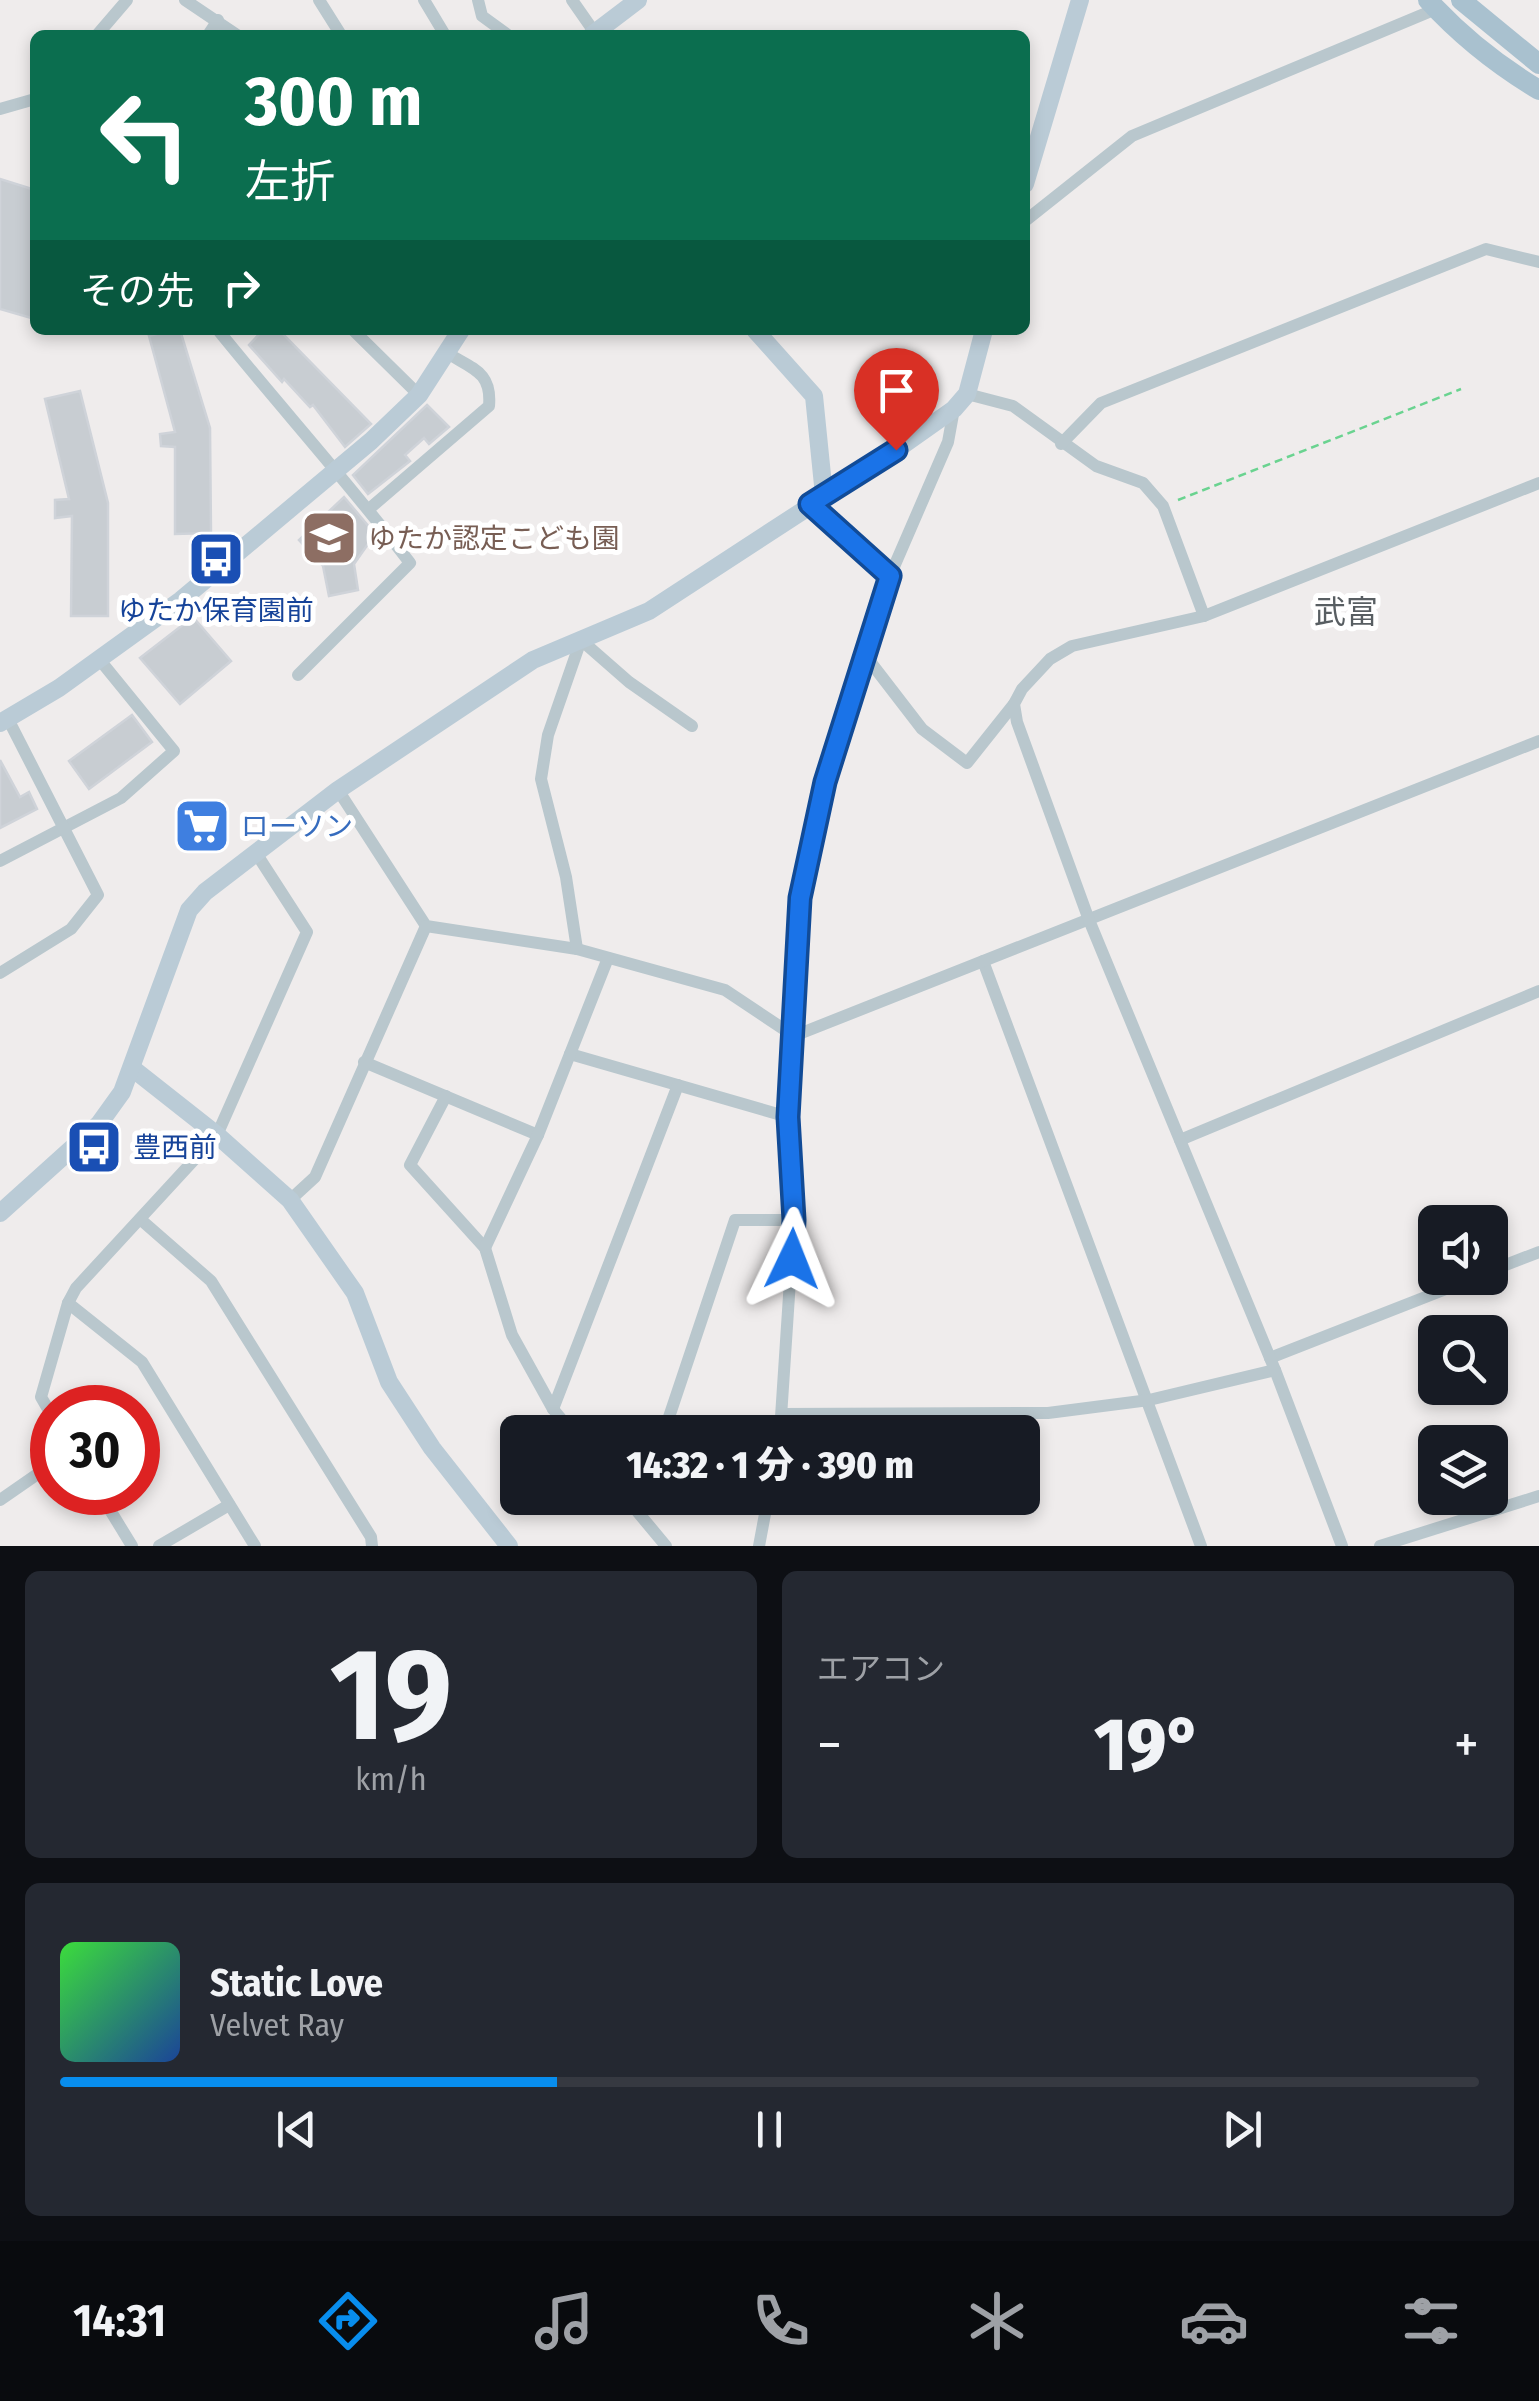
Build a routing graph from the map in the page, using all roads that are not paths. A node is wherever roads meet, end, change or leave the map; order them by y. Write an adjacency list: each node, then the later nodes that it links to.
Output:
1 (127, 0): 12 (street)
2 (185, 0): 11 (street)
3 (320, 0): 15 (street)
4 (424, 0): 16 (street)
5 (478, 0): 17 (street)
6 (572, 0): 18 (street)
7 (638, 0): 19 (street)
8 (1080, 0): 24 (street)
9 (1460, 0): 20 (main road)
10 (1432, 4): 21 (main road); 25 (street)
11 (218, 20): 13 (street); 14 (street)
12 (101, 30)
13 (211, 30)
14 (231, 30)
15 (338, 30)
16 (442, 30)
17 (501, 30)
18 (591, 30)
19 (599, 30)
20 (1539, 64)
21 (1539, 90)
22 (30, 101): 23 (street)
23 (0, 110)
24 (1030, 167)
25 (1030, 217)
26 (1539, 262): 36 (street)
27 (222, 335): 37 (street)
28 (358, 335): 34 (street)
29 (458, 335): 32 (street)
30 (759, 335): 39 (street)
31 (983, 335): 33 (street)
32 (447, 353): 34 (street); 40 (street)
33 (967, 394): 35 (street); 36 (street)
34 (419, 395): 37 (street)
35 (954, 409): 39 (street); 41 (street)
36 (1061, 444): 42 (street)
37 (335, 470): 40 (street); 45 (street)
38 (1539, 483): 42 (street)
39 (817, 500): 41 (street); 43 (street)
40 (369, 509): 46 (street)
41 (890, 576): 44 (street)
42 (1204, 616): 47 (street)
43 (581, 640): 49 (street); 51 (street); 57 (street)
44 (866, 655): 47 (street); 62 (street)
45 (99, 659): 48 (street); 52 (street)
46 (298, 675)
47 (1014, 704): 55 (street)
48 (4, 721): 52 (street)
49 (692, 726)
50 (1539, 741): 55 (street)
51 (338, 790): 53 (street); 56 (street)
52 (64, 828): 54 (street); 60 (street)
53 (256, 852): 65 (street); 69 (street)
54 (0, 862)
55 (1089, 920): 59 (street); 71 (street)
56 (426, 926): 57 (street); 64 (street)
57 (577, 949): 58 (street)
58 (608, 958): 62 (street); 63 (street)
59 (984, 962): 62 (street); 83 (street)
60 (0, 973)
61 (1539, 992): 71 (street)
62 (794, 1036): 68 (street)
63 (570, 1054): 66 (street); 70 (street)
64 (364, 1062): 67 (street); 72 (street)
65 (132, 1068): 69 (street); 73 (street)
66 (678, 1085): 68 (street); 84 (street)
67 (446, 1096): 70 (street); 76 (street)
68 (788, 1117): 75 (street)
69 (217, 1134): 72 (street); 74 (street)
70 (538, 1135): 76 (street)
71 (1180, 1140): 81 (street)
72 (290, 1200): 99 (street)
73 (0, 1213)
74 (140, 1219): 80 (street); 98 (street)
75 (794, 1220): 85 (street); 87 (street)
76 (484, 1248): 84 (street)
77 (1539, 1252): 78 (street)
78 (1508, 1264)
79 (1434, 1295): 81 (street)
80 (68, 1303): 82 (street); 91 (street)
81 (1273, 1364): 83 (street); 103 (street)
82 (45, 1385)
83 (1149, 1400): 85 (street); 102 (street)
84 (553, 1409): 86 (street)
85 (783, 1414)
86 (558, 1415)
87 (670, 1415)
88 (30, 1479): 90 (street)
89 (1539, 1496): 104 (street)
90 (0, 1500)
91 (229, 1505): 96 (street); 97 (street)
92 (113, 1515): 95 (street)
93 (640, 1515): 100 (street)
94 (765, 1515): 101 (street)
95 (132, 1546)
96 (159, 1546)
97 (254, 1546)
98 (372, 1546)
99 (509, 1546)
100 (666, 1546)
101 (759, 1546)
102 (1201, 1546)
103 (1342, 1546)
104 (1380, 1546)

